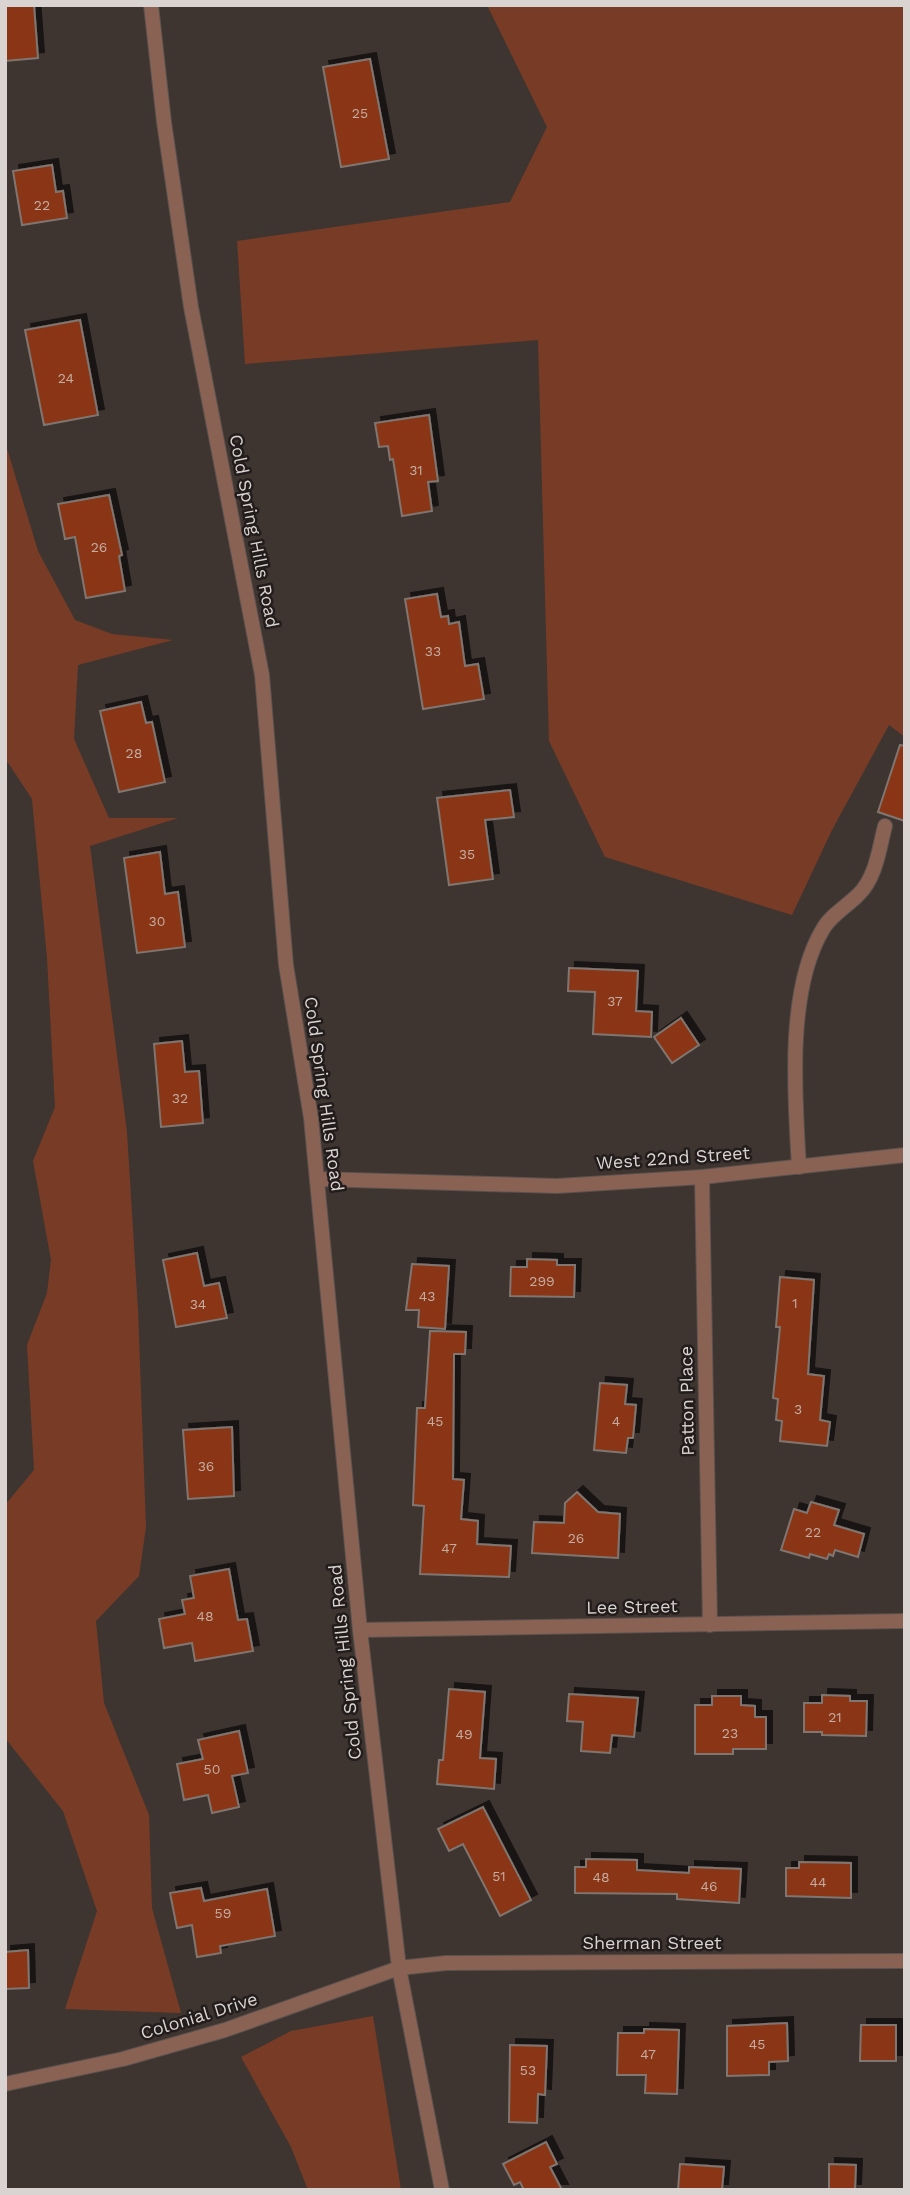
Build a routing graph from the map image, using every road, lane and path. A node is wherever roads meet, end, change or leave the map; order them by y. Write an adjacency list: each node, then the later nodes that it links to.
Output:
1 (151, 5): 6 (street, Cold Spring Hills Road)
2 (885, 826): 4 (street)
3 (905, 1155): 4 (street, West 22nd Street)
4 (799, 1167): 5 (street, West 22nd Street)
5 (702, 1177): 6 (street, West 22nd Street); 8 (street, Patton Place)
6 (318, 1179): 9 (street, Cold Spring Hills Road)
7 (905, 1621): 8 (street, Lee Street)
8 (710, 1625): 9 (street, Lee Street)
9 (360, 1630): 11 (street, Cold Spring Hills Road)
10 (905, 1961): 11 (street, Sherman Street)
11 (399, 1968): 12 (street, Colonial Drive); 13 (street, Cold Spring Hills Road)
12 (5, 2084)
13 (442, 2190)

